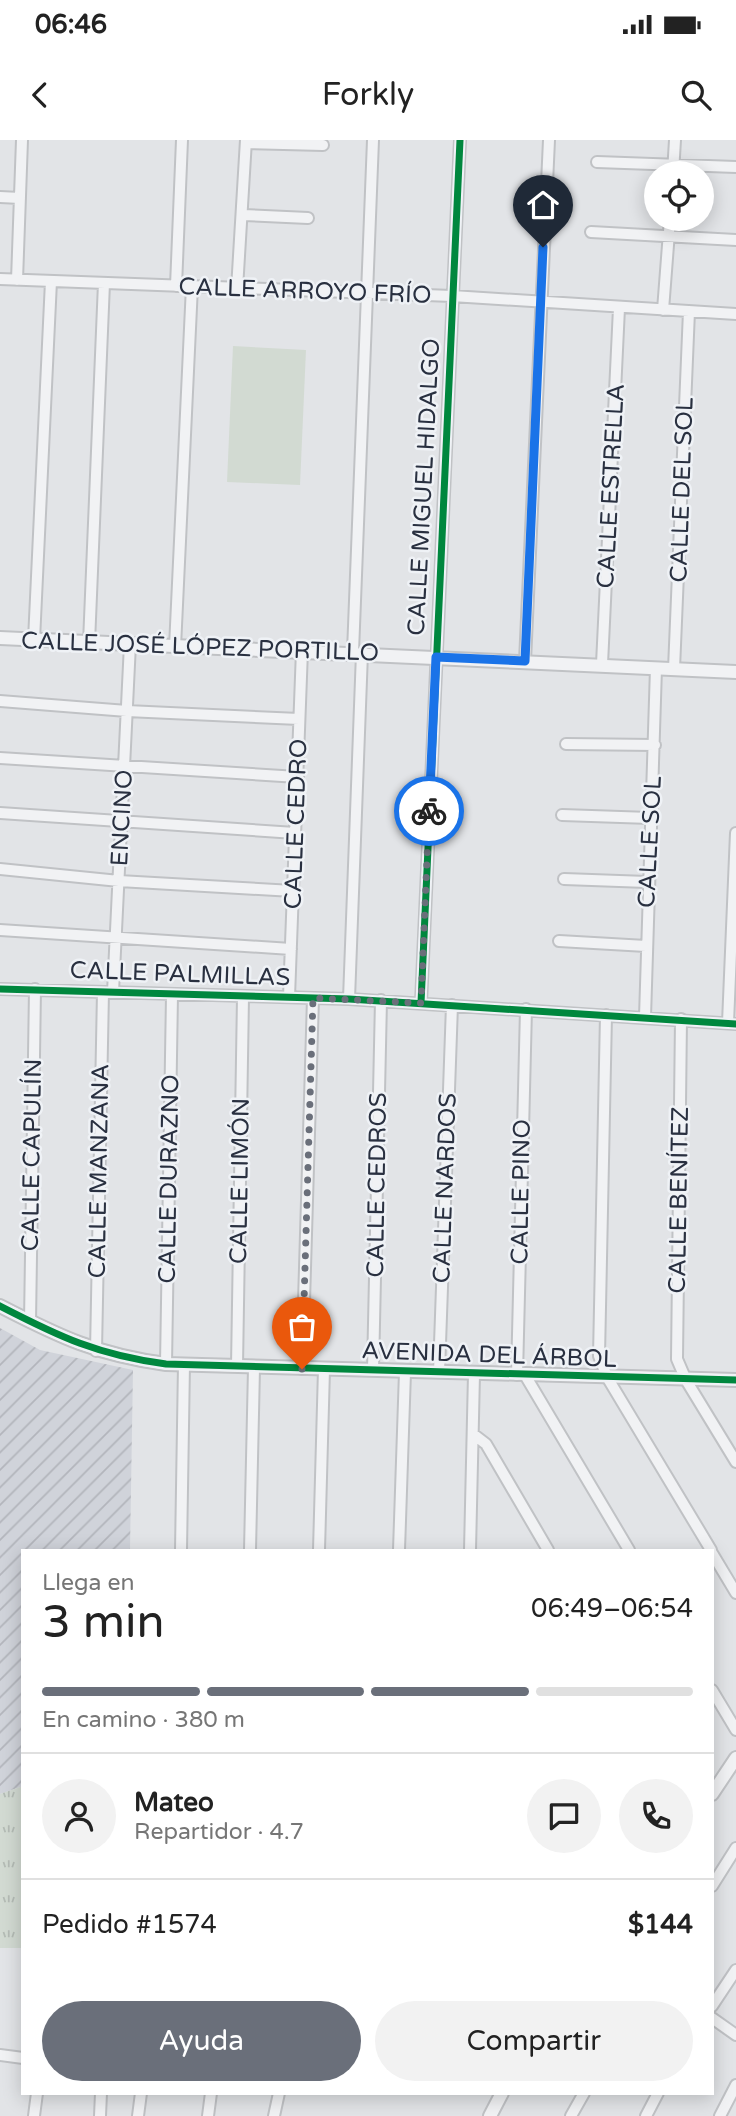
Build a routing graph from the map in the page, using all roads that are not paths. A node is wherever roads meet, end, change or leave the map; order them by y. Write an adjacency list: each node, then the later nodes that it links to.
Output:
1 (22, 140): 15 (street)
2 (182, 140): 26 (street)
3 (373, 140): 29 (street)
4 (460, 140): 30 (street, CALLE MIGUEL HIDALGO)
5 (549, 140): 31 (street)
6 (675, 140): 9 (street)
7 (246, 142): 8 (street); 16 (street)
8 (323, 145)
9 (674, 161)
10 (597, 162): 11 (street)
11 (644, 166)
12 (714, 167): 13 (street)
13 (736, 167)
14 (0, 197): 15 (street)
15 (20, 198): 23 (street)
16 (243, 215): 17 (street); 28 (street)
17 (308, 218)
18 (669, 231): 20 (street)
19 (591, 232): 20 (street)
20 (668, 236): 21 (street); 33 (street)
21 (736, 240)
22 (0, 279): 23 (street, CALLE ARROYO FRÍO)
23 (17, 280): 24 (street, CALLE ARROYO FRÍO)
24 (51, 281): 25 (street, CALLE ARROYO FRÍO); 37 (street)
25 (104, 283): 26 (street, CALLE ARROYO FRÍO); 38 (street)
26 (176, 286): 27 (street, CALLE ARROYO FRÍO)
27 (192, 286): 28 (street, CALLE ARROYO FRÍO); 40 (street)
28 (237, 289): 29 (street, CALLE ARROYO FRÍO)
29 (366, 293): 30 (street, CALLE ARROYO FRÍO); 42 (street)
30 (452, 296): 31 (street, CALLE ARROYO FRÍO); 43 (street, CALLE MIGUEL HIDALGO)
31 (540, 301): 32 (street, CALLE ARROYO FRÍO); 44 (street)
32 (619, 308): 33 (street, CALLE ARROYO FRÍO); 45 (street, CALLE ESTRELLA)
33 (663, 310): 34 (street, CALLE ARROYO FRÍO)
34 (689, 311): 35 (street, CALLE ARROYO FRÍO); 47 (street, CALLE DEL SOL)
35 (736, 314)
36 (0, 638): 37 (street, CALLE JOSÉ LÓPEZ PORTILLO)
37 (34, 640): 38 (street, CALLE JOSÉ LÓPEZ PORTILLO)
38 (89, 643): 39 (street, CALLE JOSÉ LÓPEZ PORTILLO)
39 (130, 645): 40 (street, CALLE JOSÉ LÓPEZ PORTILLO); 50 (street, ENCINO)
40 (175, 647): 41 (street, CALLE JOSÉ LÓPEZ PORTILLO)
41 (302, 650): 42 (street, CALLE JOSÉ LÓPEZ PORTILLO); 51 (street, CALLE CEDRO)
42 (357, 653): 43 (street, CALLE JOSÉ LÓPEZ PORTILLO); 82 (street)
43 (436, 657): 44 (street, CALLE JOSÉ LÓPEZ PORTILLO); 84 (street, CALLE MIGUEL HIDALGO)
44 (525, 661): 45 (street, CALLE JOSÉ LÓPEZ PORTILLO)
45 (603, 664): 46 (street, CALLE JOSÉ LÓPEZ PORTILLO)
46 (656, 668): 47 (street, CALLE JOSÉ LÓPEZ PORTILLO); 53 (street, CALLE SOL)
47 (674, 669): 48 (street, CALLE JOSÉ LÓPEZ PORTILLO)
48 (736, 672)
49 (0, 701): 50 (street)
50 (127, 711): 51 (street); 55 (street, ENCINO)
51 (299, 719): 56 (street, CALLE CEDRO)
52 (566, 744): 53 (street)
53 (655, 745): 59 (street, CALLE SOL)
54 (0, 758): 55 (street)
55 (125, 767): 56 (street); 60 (street, ENCINO)
56 (298, 777): 61 (street, CALLE CEDRO)
57 (0, 814): 60 (street)
58 (562, 815): 59 (street)
59 (650, 818): 66 (street, CALLE SOL)
60 (121, 821): 61 (street); 65 (street, ENCINO)
61 (295, 832): 68 (street, CALLE CEDRO)
62 (736, 833): 67 (street)
63 (0, 869): 65 (street)
64 (564, 879): 66 (street)
65 (119, 881): 68 (street); 70 (street, ENCINO)
66 (647, 882): 72 (street, CALLE SOL)
67 (735, 886): 74 (street)
68 (293, 891): 73 (street, CALLE CEDRO)
69 (0, 930): 70 (street)
70 (116, 936): 73 (street); 77 (street, ENCINO)
71 (558, 941): 72 (street)
72 (646, 946): 88 (street, CALLE SOL)
73 (291, 949): 80 (street, CALLE CEDRO)
74 (734, 955): 90 (street)
75 (0, 989): 76 (street, CALLE PALMILLAS)
76 (35, 989): 77 (street, CALLE PALMILLAS); 92 (street, CALLE CAPULÍN)
77 (108, 992): 78 (street, CALLE PALMILLAS); 93 (street, CALLE MANZANA)
78 (172, 995): 79 (street, CALLE PALMILLAS); 94 (street, CALLE DURAZNO)
79 (243, 997): 80 (street, CALLE PALMILLAS); 96 (street, CALLE LIMÓN)
80 (289, 997): 81 (street, CALLE PALMILLAS)
81 (313, 998): 82 (street, CALLE PALMILLAS); 98 (street)
82 (349, 999): 83 (street, CALLE PALMILLAS)
83 (381, 1000): 84 (street, CALLE PALMILLAS); 100 (street, CALLE CEDROS)
84 (421, 1003): 85 (street, CALLE PALMILLAS)
85 (452, 1005): 86 (street, CALLE PALMILLAS); 102 (street, CALLE NARDOS)
86 (526, 1009): 87 (street, CALLE PALMILLAS); 104 (street, CALLE PINO)
87 (606, 1015): 88 (street, CALLE PALMILLAS); 105 (street)
88 (645, 1017): 89 (street, CALLE PALMILLAS)
89 (681, 1018): 90 (street, CALLE PALMILLAS); 106 (street, CALLE BENÍTEZ)
90 (732, 1023)
91 (0, 1306): 92 (street, AVENIDA DEL ÁRBOL)
92 (30, 1322): 93 (street, AVENIDA DEL ÁRBOL)
93 (96, 1351): 94 (street, AVENIDA DEL ÁRBOL)
94 (166, 1364): 95 (street, AVENIDA DEL ÁRBOL)
95 (184, 1364): 96 (street, AVENIDA DEL ÁRBOL); 110 (street)
96 (237, 1366): 97 (street, AVENIDA DEL ÁRBOL)
97 (254, 1368): 98 (street, AVENIDA DEL ÁRBOL); 111 (street)
98 (302, 1369): 99 (street, AVENIDA DEL ÁRBOL)
99 (324, 1369): 100 (street, AVENIDA DEL ÁRBOL); 112 (street)
100 (373, 1370): 101 (street, AVENIDA DEL ÁRBOL)
101 (405, 1372): 102 (street, AVENIDA DEL ÁRBOL); 113 (street)
102 (439, 1372): 103 (street, AVENIDA DEL ÁRBOL)
103 (474, 1374): 104 (street, AVENIDA DEL ÁRBOL); 108 (street)
104 (521, 1375): 105 (street, AVENIDA DEL ÁRBOL); 116 (street)
105 (607, 1377): 106 (street, AVENIDA DEL ÁRBOL); 117 (street)
106 (686, 1380): 107 (street, AVENIDA DEL ÁRBOL); 109 (street, CALLE BENÍTEZ)
107 (736, 1380)
108 (473, 1434): 114 (street); 115 (street)
109 (736, 1462)
110 (181, 1549)
111 (250, 1549)
112 (319, 1549)
113 (399, 1549)
114 (470, 1549)
115 (547, 1549)
116 (628, 1549)
117 (710, 1549)
118 (714, 1555): 119 (street)
119 (736, 1593)
120 (714, 1693): 121 (street)
121 (736, 1730)
122 (736, 1758): 123 (street)
123 (714, 1791)
124 (736, 1848): 125 (street)
125 (714, 1883)
126 (736, 1970): 127 (street)
127 (714, 2003)
128 (714, 2019): 129 (street)
129 (736, 2035)
130 (0, 2056): 131 (street)
131 (21, 2058)
132 (736, 2085): 149 (street)
133 (37, 2095): 142 (street)
134 (101, 2095): 141 (street)
135 (141, 2095): 143 (street)
136 (211, 2095): 144 (street)
137 (279, 2095): 145 (street)
138 (501, 2095): 146 (street)
139 (583, 2095): 147 (street)
140 (657, 2095): 148 (street)
141 (103, 2115)
142 (34, 2116)
143 (138, 2116)
144 (208, 2116)
145 (274, 2116)
146 (490, 2116)
147 (571, 2116)
148 (646, 2116)
149 (720, 2116)

